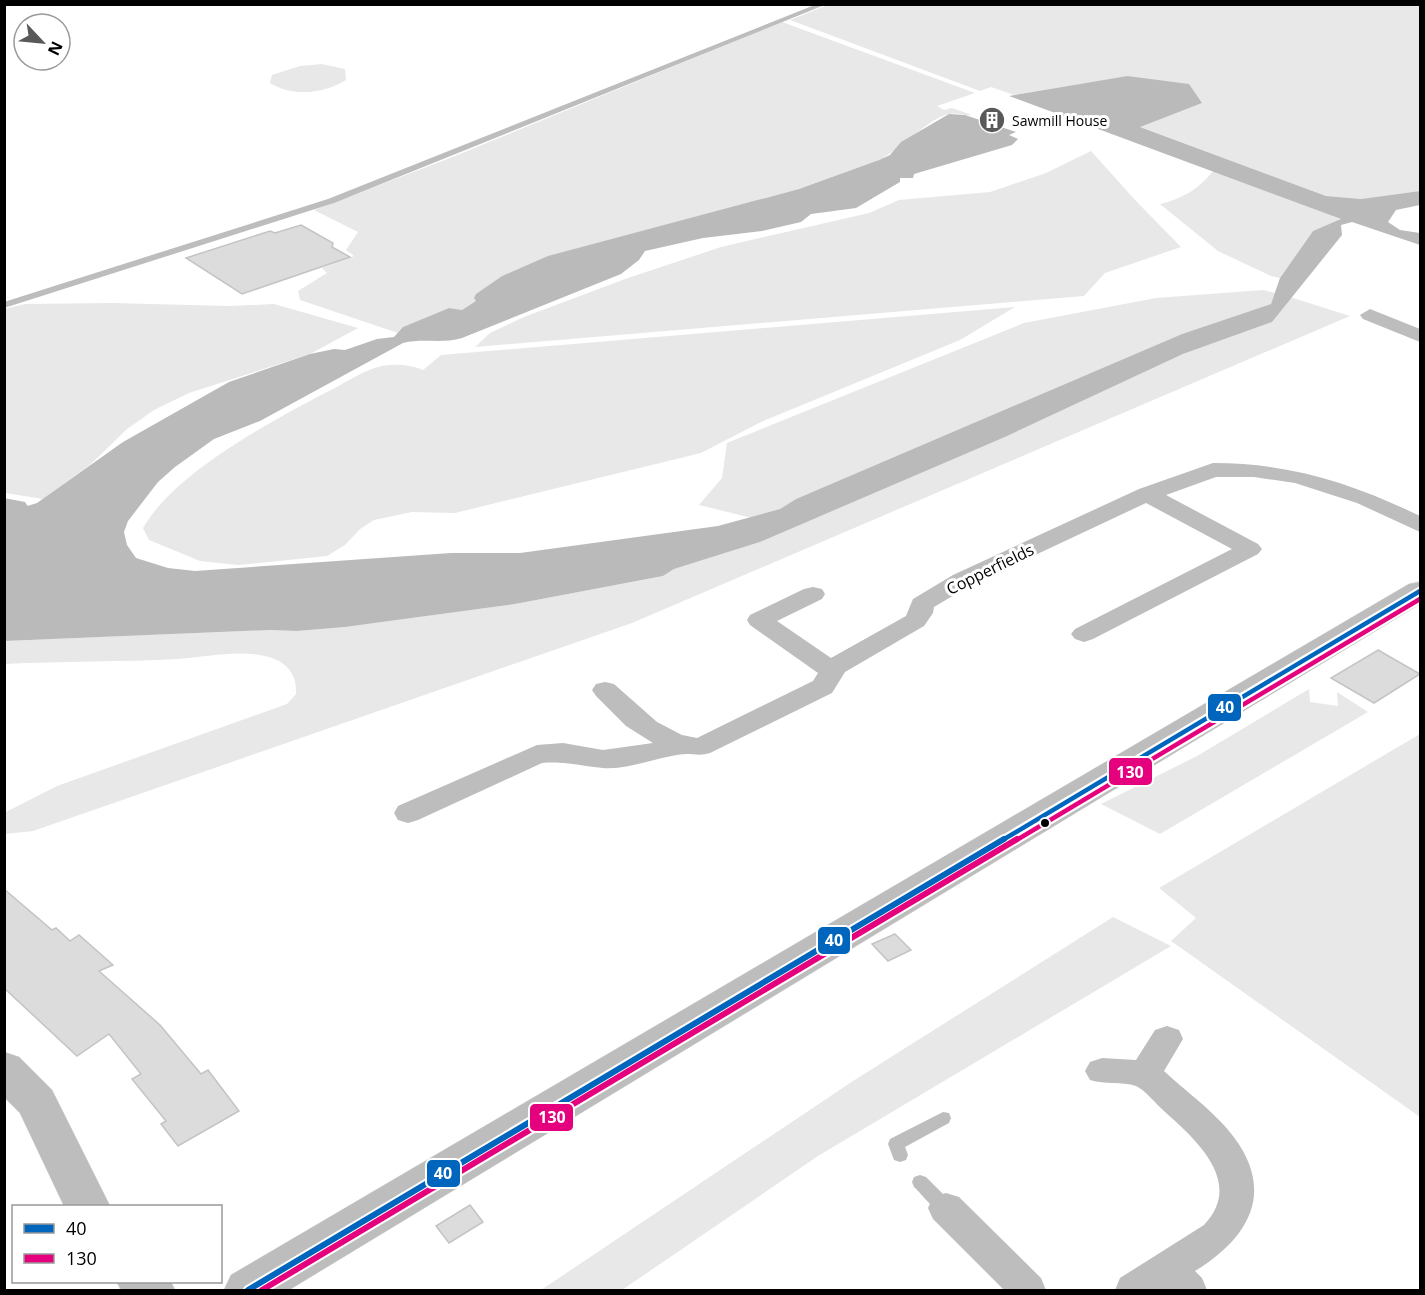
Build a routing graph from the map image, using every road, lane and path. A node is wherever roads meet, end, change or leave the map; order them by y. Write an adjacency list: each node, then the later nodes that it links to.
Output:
1 (824, 4): 2 (lane)
2 (4, 305)
3 (1371, 315): 4 (street)
4 (1420, 336)
5 (1147, 494): 6 (street, Copperfields); 9 (street); 10 (street, Copperfields)
6 (1420, 525)
7 (1420, 591): 24 (highway)
8 (813, 594): 10 (street)
9 (1084, 634)
10 (832, 671): 12 (street, Copperfields)
11 (605, 690): 12 (street)
12 (684, 746): 13 (street, Copperfields)
13 (408, 813)
14 (1167, 1040): 17 (street)
15 (4, 1069): 21 (highway)
16 (1102, 1071): 17 (street)
17 (1145, 1074): 23 (street)
18 (944, 1118): 19 (lane)
19 (900, 1155)
20 (920, 1182): 22 (lane)
21 (87, 1205)
22 (946, 1208): 25 (street)
23 (1178, 1280): 26 (street)
24 (248, 1290)
25 (1028, 1290)
26 (1133, 1290)

